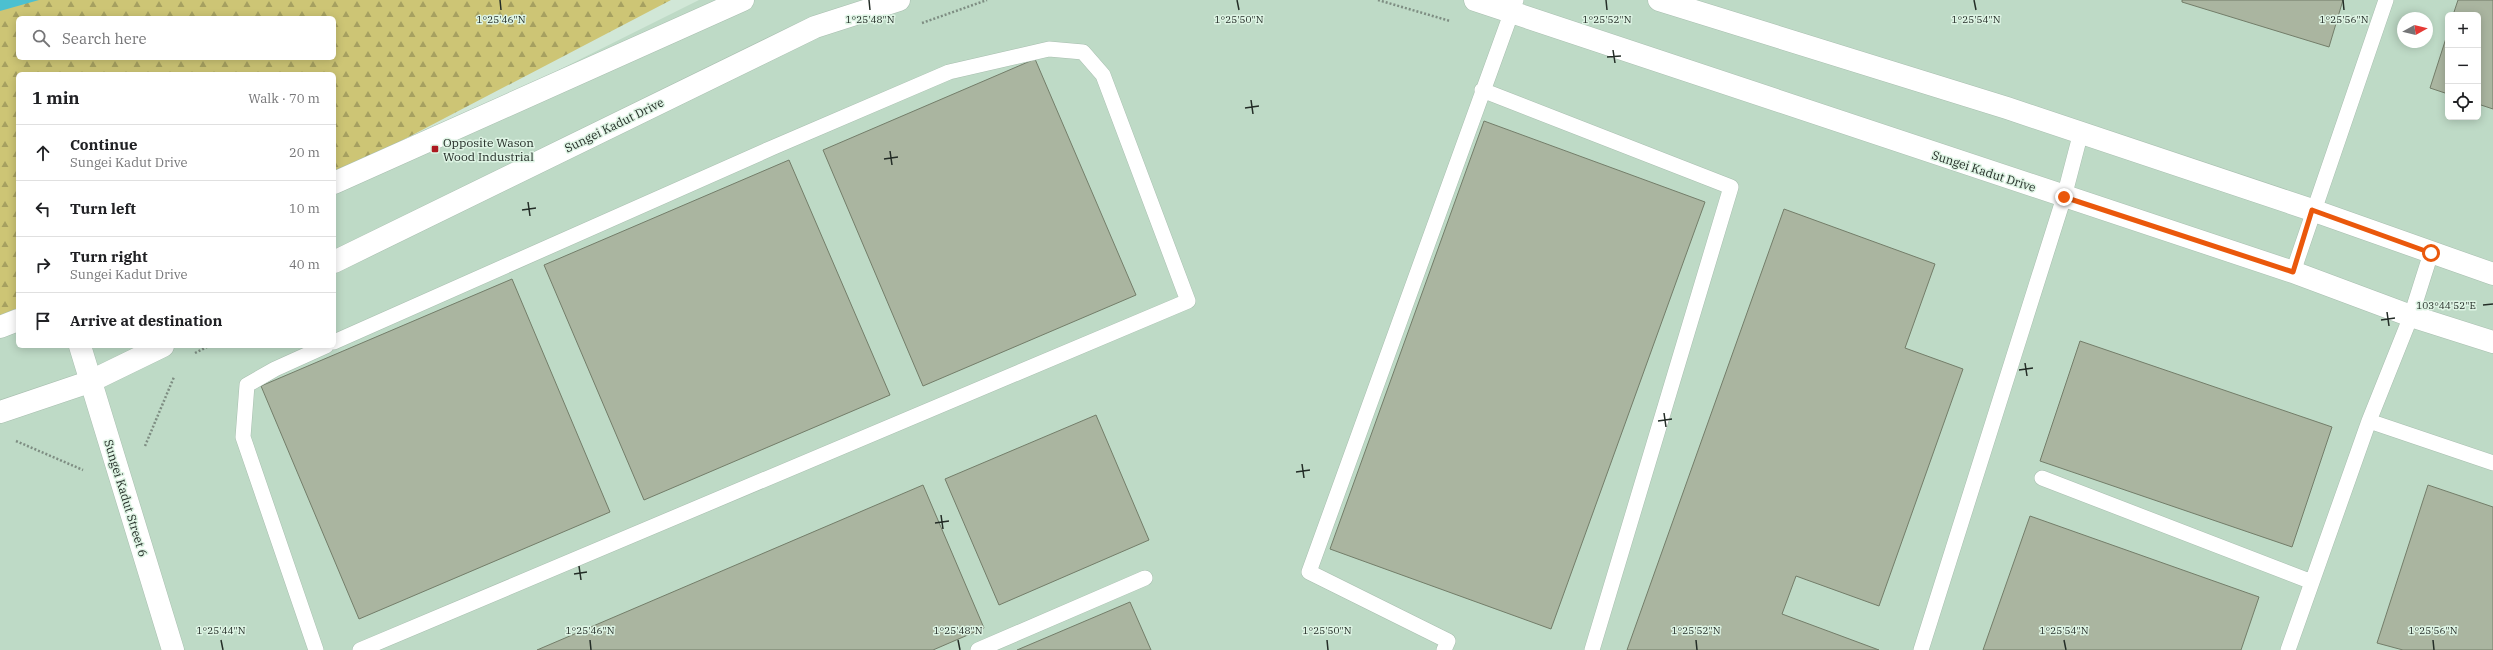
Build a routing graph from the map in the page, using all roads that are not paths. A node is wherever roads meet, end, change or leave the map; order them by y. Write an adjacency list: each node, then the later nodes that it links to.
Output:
1 (743, 0): 9 (main road)
2 (899, 0): 13 (main road, Sungei Kadut Drive)
3 (1475, 0): 6 (main road, Sungei Kadut Drive)
4 (1659, 0): 8 (main road)
5 (2386, 0): 11 (lane)
6 (1514, 7): 7 (lane); 10 (main road, Sungei Kadut Drive)
7 (1482, 90): 35 (lane); 36 (lane)
8 (2081, 132): 10 (lane); 11 (main road)
9 (336, 182)
10 (2064, 197): 14 (main road, Sungei Kadut Drive); 37 (lane)
11 (2312, 210): 12 (main road); 14 (lane)
12 (2431, 253): 15 (main road); 16 (lane)
13 (336, 261)
14 (2293, 272): 16 (main road, Sungei Kadut Drive)
15 (2493, 274)
16 (2411, 316): 20 (main road, Sungei Kadut Drive); 26 (lane)
17 (16, 321): 18 (main road)
18 (0, 327)
19 (336, 341): 33 (lane)
20 (2493, 342)
21 (80, 348): 24 (main road, Sungei Kadut Street 6)
22 (159, 348): 24 (main road)
23 (322, 348): 32 (lane)
24 (89, 382): 25 (main road); 31 (main road, Sungei Kadut Street 6)
25 (0, 412)
26 (2369, 421): 27 (lane); 30 (lane)
27 (2493, 463)
28 (2042, 478): 30 (lane)
29 (1145, 578): 34 (lane)
30 (2312, 582): 38 (lane)
31 (173, 650)
32 (316, 650)
33 (360, 650)
34 (978, 650)
35 (1444, 650)
36 (1592, 650)
37 (1921, 650)
38 (2288, 650)

